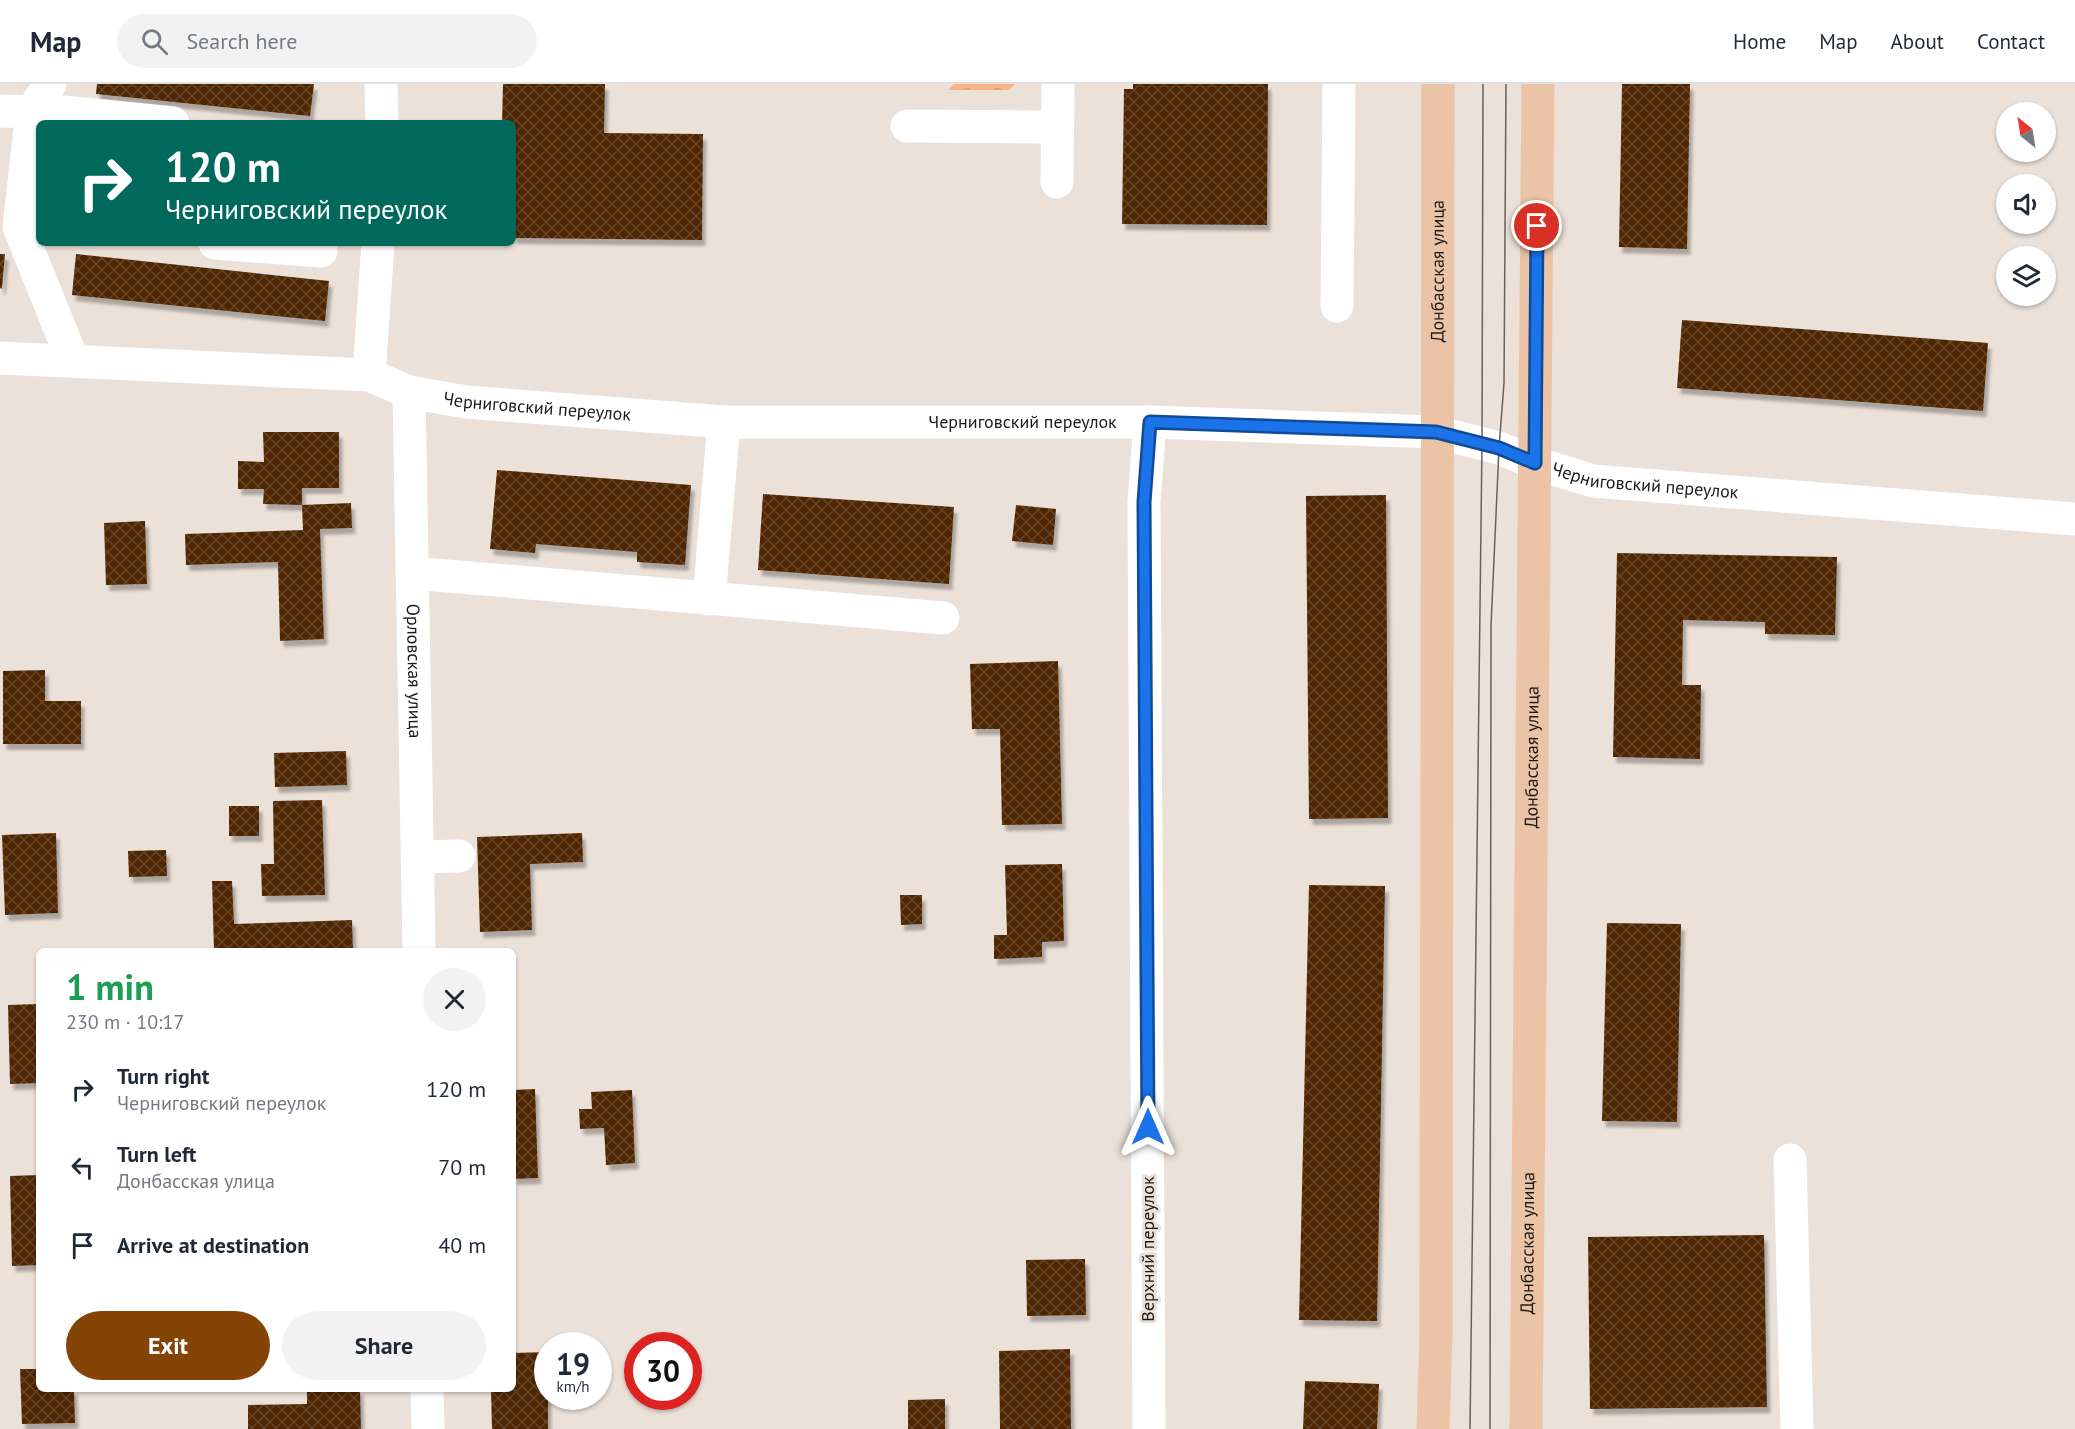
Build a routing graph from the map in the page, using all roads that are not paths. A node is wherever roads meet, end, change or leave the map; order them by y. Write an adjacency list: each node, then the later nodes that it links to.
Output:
1 (50, 84): 7 (street)
2 (381, 84): 9 (street)
3 (1058, 84): 11 (street)
4 (1339, 84): 17 (street)
5 (1438, 84): 24 (main road, Донбасская улица)
6 (1538, 84): 25 (main road, Донбасская улица)
7 (16, 111): 8 (street); 13 (street)
8 (143, 120)
9 (382, 120)
10 (907, 126): 11 (street)
11 (1057, 127): 12 (street)
12 (1057, 182)
13 (19, 228): 19 (street)
14 (255, 246): 16 (street)
15 (378, 246): 20 (street)
16 (321, 251)
17 (1337, 306)
18 (0, 358): 19 (street, Черниговский переулок)
19 (73, 361): 20 (street, Черниговский переулок)
20 (369, 375): 21 (street, Черниговский переулок)
21 (409, 392): 22 (street, Черниговский переулок); 27 (street, Орловская улица)
22 (724, 422): 23 (street, Черниговский переулок); 28 (street)
23 (1150, 422): 24 (street, Черниговский переулок); 36 (street, Верхний переулок)
24 (1436, 432): 25 (street, Черниговский переулок); 37 (main road, Донбасская улица)
25 (1535, 463): 26 (street, Черниговский переулок); 38 (main road, Донбасская улица)
26 (2075, 519)
27 (412, 573): 28 (street); 31 (street, Орловская улица)
28 (709, 598): 29 (street)
29 (943, 618)
30 (459, 856): 31 (street)
31 (417, 857): 32 (street, Орловская улица)
32 (419, 948)
33 (1790, 1160): 39 (street)
34 (427, 1392): 35 (street)
35 (428, 1429)
36 (1149, 1429)
37 (1433, 1429)
38 (1526, 1429)
39 (1797, 1429)

